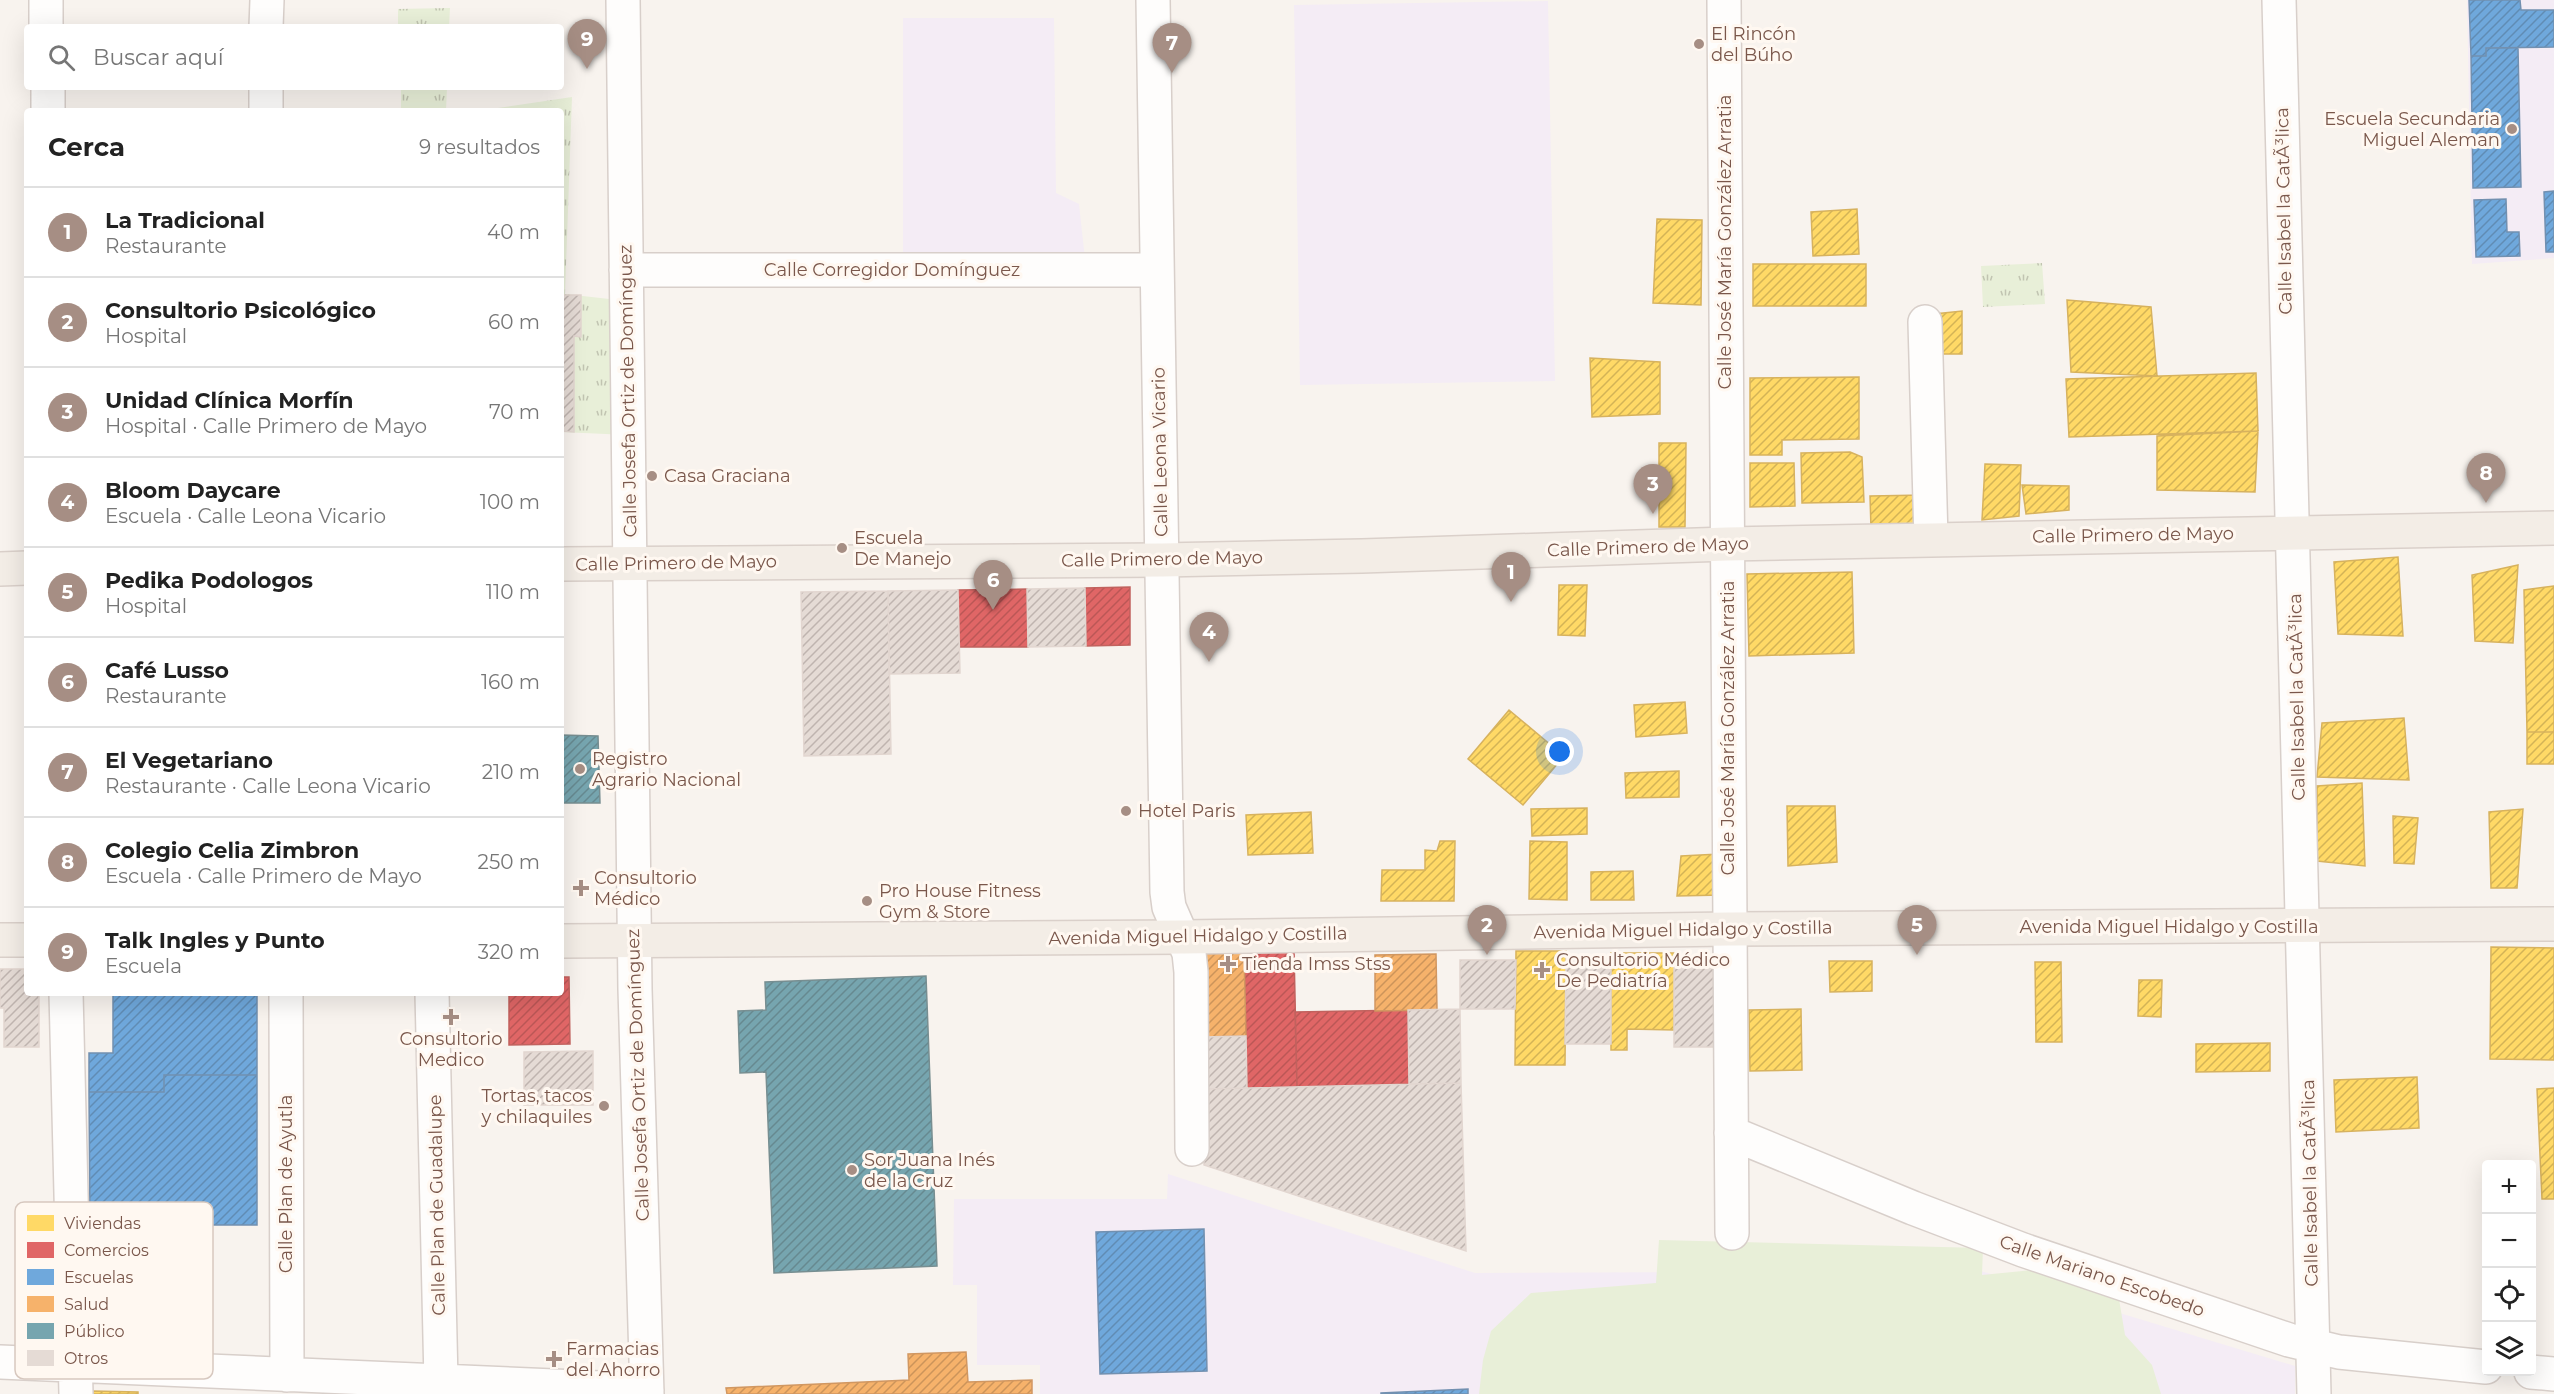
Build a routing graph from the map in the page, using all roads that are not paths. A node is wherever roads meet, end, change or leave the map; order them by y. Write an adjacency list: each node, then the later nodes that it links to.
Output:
1 (46, 0): 7 (street)
2 (267, 0): 8 (street)
3 (623, 0): 13 (street, Calle Josefa Ortiz de Domínguez)
4 (1153, 0): 14 (street, Calle Leona Vicario)
5 (1724, 0): 19 (street, Calle José María González Arratia)
6 (2279, 0): 17 (street, Calle Isabel la CatÃ³lica)
7 (46, 24)
8 (266, 24)
9 (48, 90): 11 (street)
10 (266, 90): 12 (street)
11 (48, 108)
12 (266, 108)
13 (627, 270): 14 (street, Calle Corregidor Domínguez); 22 (street, Calle Josefa Ortiz de Domínguez)
14 (1157, 270): 20 (street, Calle Leona Vicario)
15 (1925, 322): 18 (street)
16 (2554, 528): 17 (main road, Calle Primero de Mayo)
17 (2293, 531): 18 (main road, Calle Primero de Mayo); 26 (street, Calle Isabel la CatÃ³lica)
18 (1931, 539): 19 (main road, Calle Primero de Mayo)
19 (1727, 544): 20 (main road, Calle Primero de Mayo); 27 (street, Calle José María González Arratia)
20 (1162, 560): 22 (main road, Calle Primero de Mayo); 28 (street, Calle Leona Vicario)
21 (564, 564): 22 (main road, Calle Primero de Mayo)
22 (630, 564): 31 (street, Calle Josefa Ortiz de Domínguez)
23 (24, 568): 24 (main road)
24 (0, 569)
25 (2554, 924): 26 (main road, Avenida Miguel Hidalgo y Costilla)
26 (2303, 927): 27 (main road, Avenida Miguel Hidalgo y Costilla); 40 (street, Calle Isabel la CatÃ³lica)
27 (1729, 929): 28 (main road, Avenida Miguel Hidalgo y Costilla); 36 (street, Calle José María González Arratia)
28 (1183, 937): 31 (main road, Avenida Miguel Hidalgo y Costilla); 37 (street, Calle Leona Vicario)
29 (0, 939): 30 (main road)
30 (24, 940)
31 (634, 940): 32 (main road, Avenida Miguel Hidalgo y Costilla); 51 (street, Calle Josefa Ortiz de Domínguez)
32 (564, 941)
33 (66, 996): 38 (street)
34 (285, 996): 46 (street, Calle Plan de Ayutla)
35 (432, 996): 50 (street, Calle Plan de Guadalupe)
36 (1731, 1133): 39 (street, Calle José María González Arratia); 40 (street, Calle Mariano Escobedo)
37 (1192, 1149)
38 (71, 1202)
39 (1732, 1233)
40 (2314, 1347): 43 (street, Calle Mariano Escobedo); 52 (street, Calle Isabel la CatÃ³lica)
41 (0, 1362): 42 (street)
42 (15, 1366)
43 (2482, 1367)
44 (2536, 1372): 45 (street)
45 (2554, 1374)
46 (286, 1375): 47 (street); 50 (street)
47 (213, 1377)
48 (117, 1379): 49 (street)
49 (75, 1380)
50 (441, 1381): 51 (street)
51 (647, 1392)
52 (2314, 1394)

